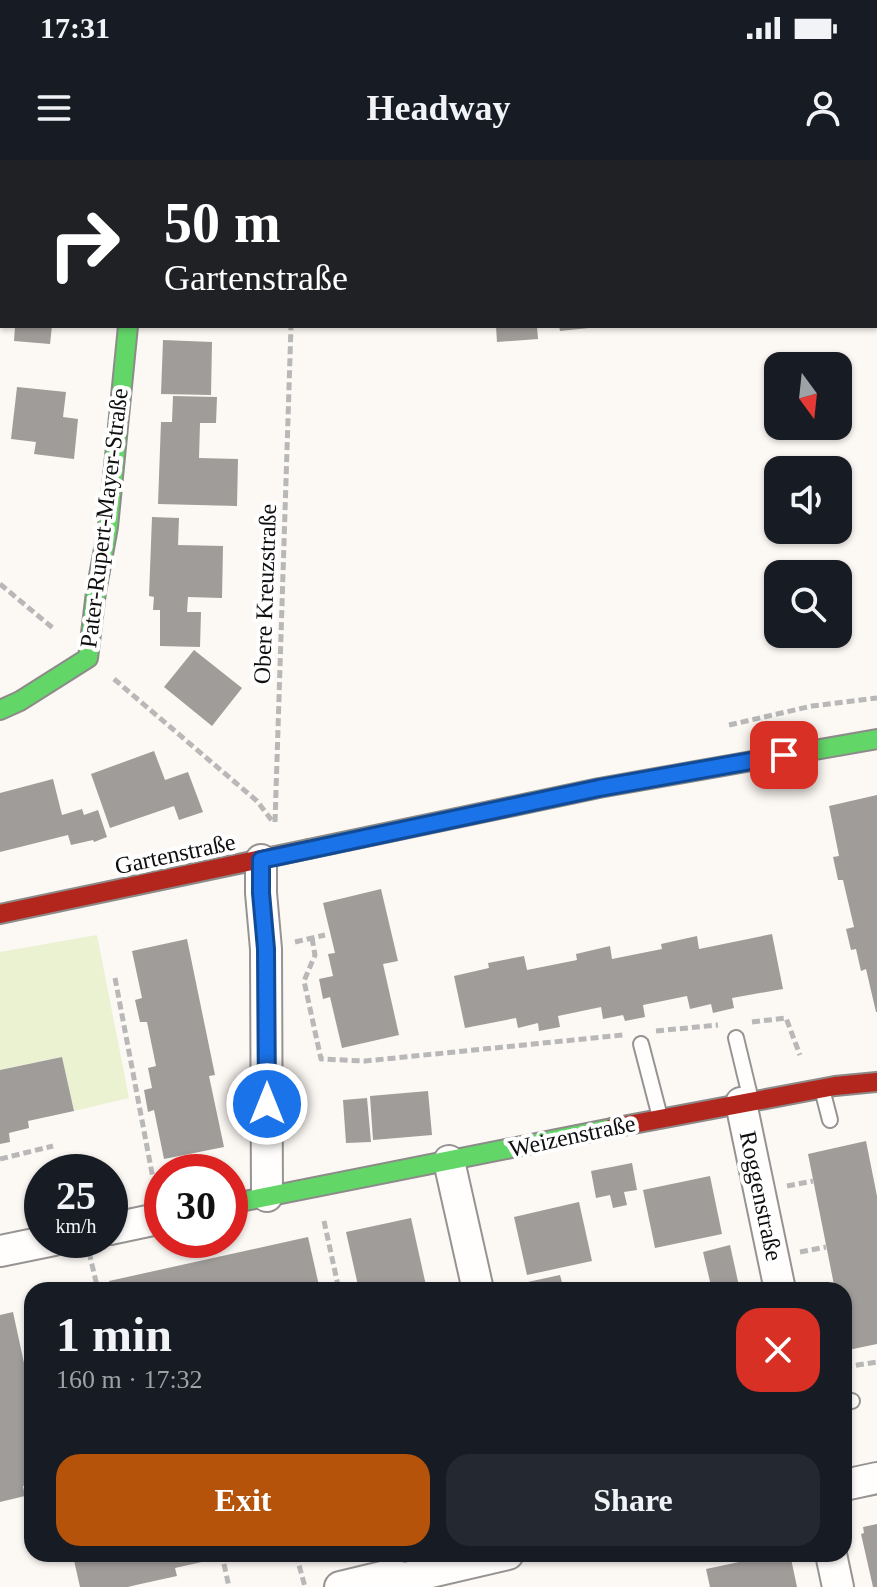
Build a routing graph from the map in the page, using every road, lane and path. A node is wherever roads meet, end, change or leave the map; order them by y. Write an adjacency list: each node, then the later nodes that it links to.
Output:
1 (128, 328): 4 (street, Pater-Rupert-Mayer-Straße)
2 (291, 328): 4 (path, Obere Kreuzstraße)
3 (0, 584): 4 (path)
4 (88, 658): 5 (street, Pater-Rupert-Mayer-Straße)
5 (0, 710)
6 (877, 739): 7 (street, Gartenstraße)
7 (261, 860): 8 (street, Gartenstraße); 28 (street)
8 (0, 914)
9 (312, 938): 14 (path)
10 (115, 978): 22 (path)
11 (746, 1022): 17 (path)
12 (654, 1031): 13 (path)
13 (734, 1031): 18 (lane)
14 (623, 1035)
15 (641, 1044): 19 (lane)
16 (877, 1082): 17 (street, Weizenstraße)
17 (818, 1089): 18 (street, Weizenstraße); 20 (lane)
18 (746, 1102): 19 (street, Weizenstraße); 38 (street, Roggenstraße)
19 (660, 1118): 24 (street, Weizenstraße)
20 (830, 1120)
21 (53, 1146): 23 (path)
22 (149, 1154)
23 (0, 1159)
24 (449, 1161): 26 (street, Weizenstraße); 37 (street)
25 (813, 1181): 27 (path)
26 (317, 1187): 28 (street, Weizenstraße); 36 (path)
27 (781, 1187)
28 (267, 1196): 29 (street, Weizenstraße)
29 (248, 1200)
30 (24, 1246): 32 (street)
31 (826, 1247): 33 (path)
32 (0, 1251)
33 (795, 1253)
34 (90, 1258): 35 (path)
35 (96, 1282)
36 (337, 1282)
37 (476, 1282)
38 (779, 1282)
39 (877, 1362): 40 (path)
40 (852, 1366)
41 (877, 1478): 42 (street)
42 (852, 1483)
43 (298, 1562): 48 (path)
44 (474, 1562): 49 (street)
45 (833, 1562): 50 (street)
46 (224, 1564): 47 (path)
47 (229, 1587)
48 (305, 1587)
49 (340, 1587)
50 (838, 1587)

